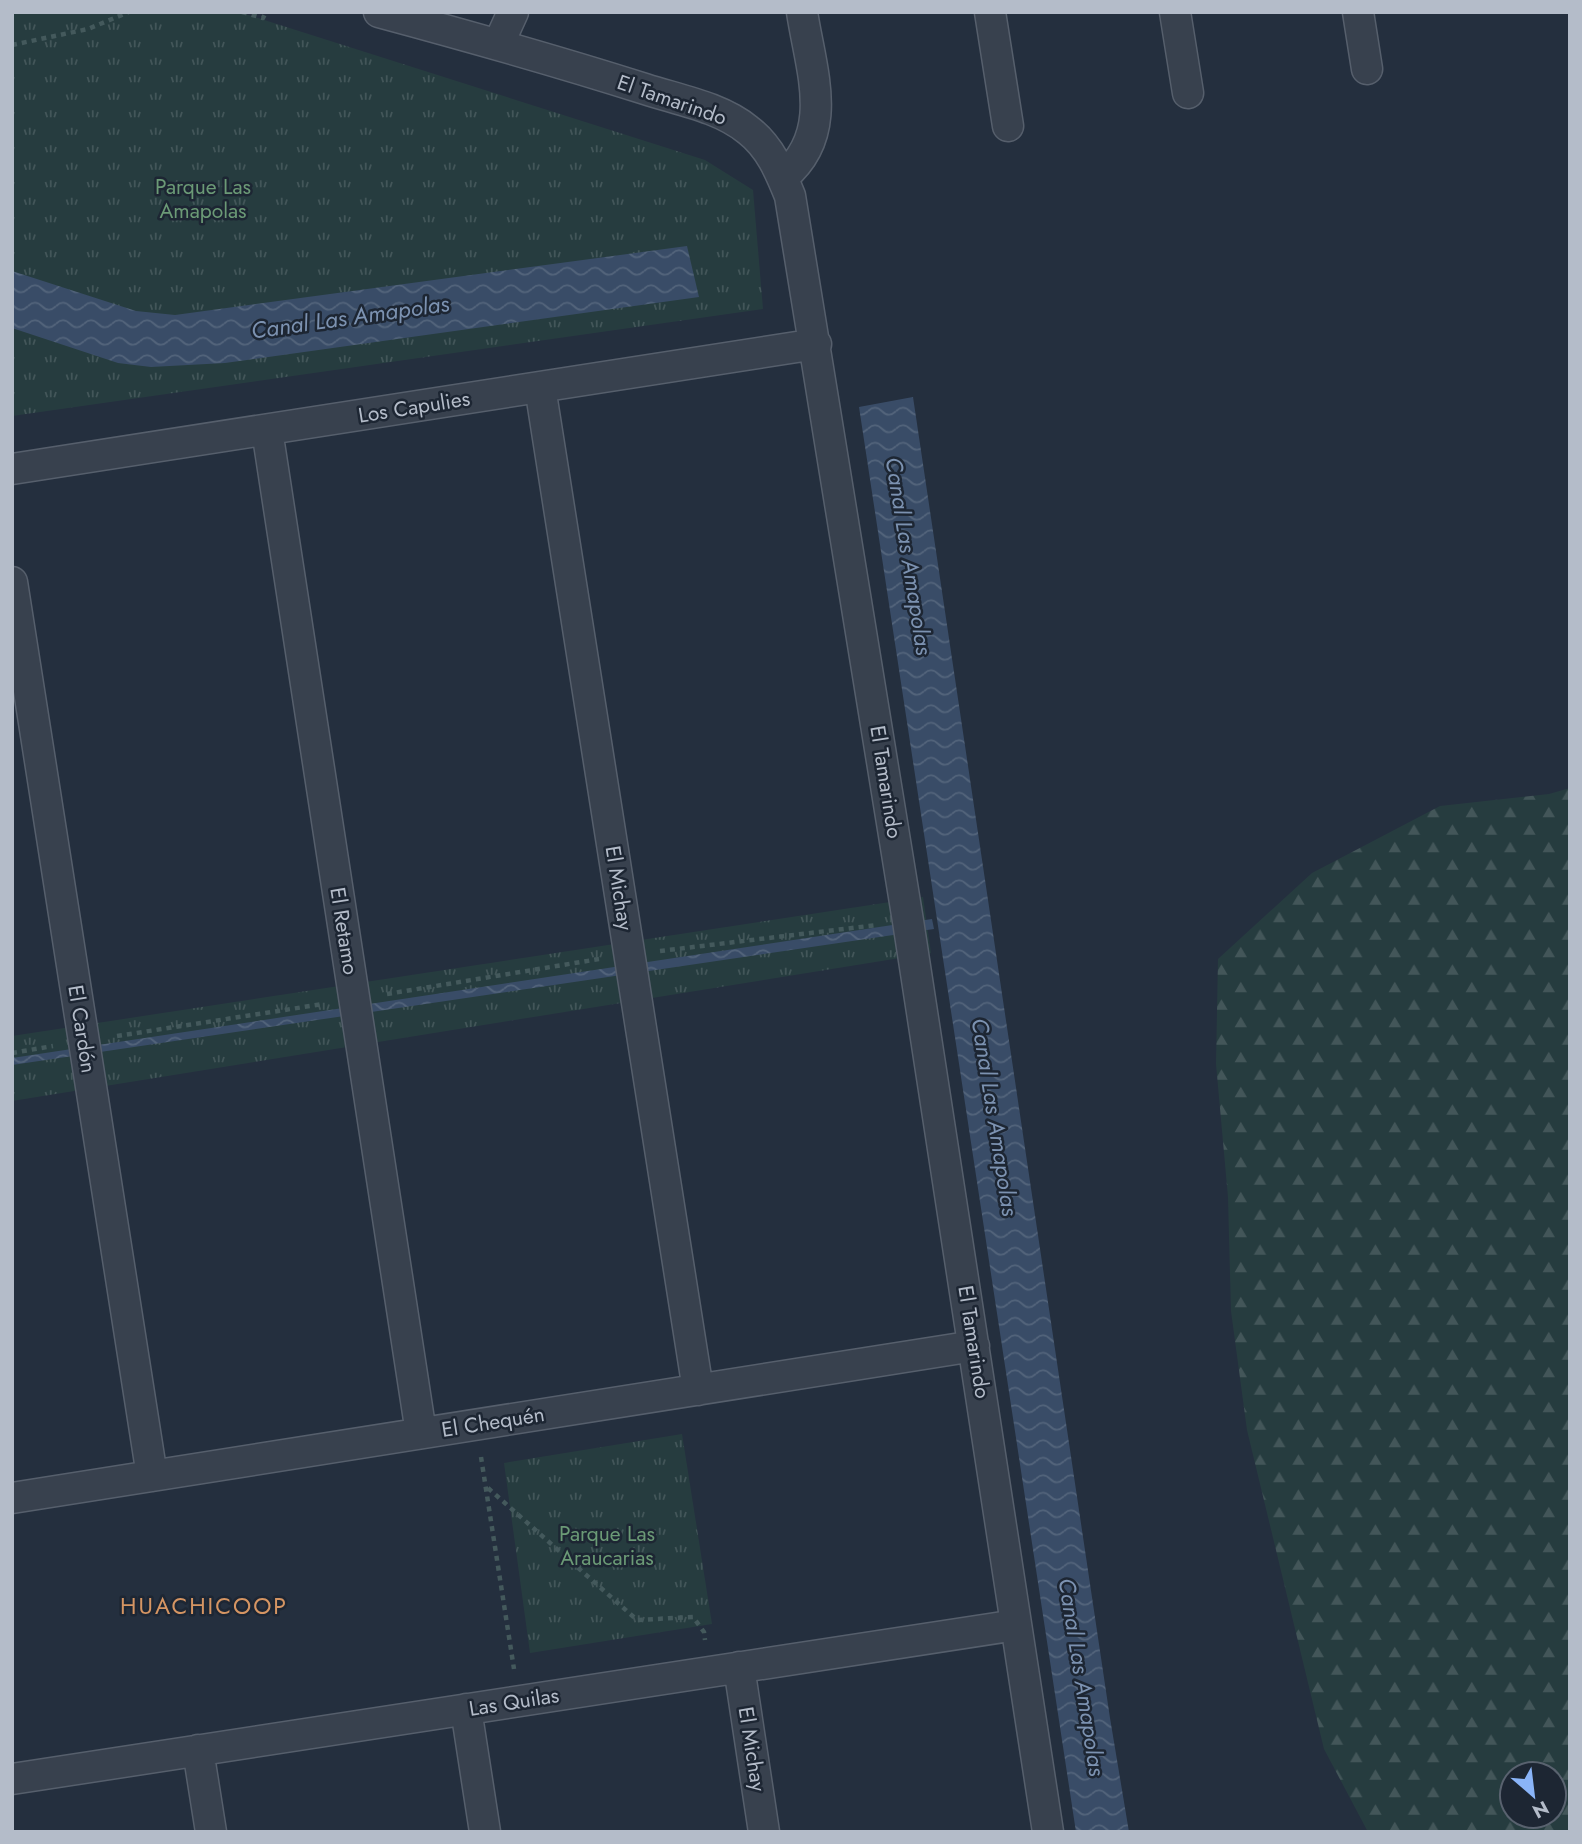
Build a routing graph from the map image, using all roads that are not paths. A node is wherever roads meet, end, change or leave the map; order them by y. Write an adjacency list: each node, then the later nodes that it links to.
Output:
1 (379, 12): 7 (street, El Tamarindo)
2 (513, 12): 7 (street)
3 (802, 12): 11 (street)
4 (990, 12): 10 (street)
5 (1175, 12): 9 (street)
6 (1358, 12): 8 (street)
7 (498, 44): 11 (street, El Tamarindo)
8 (1367, 69)
9 (1188, 93)
10 (1008, 126)
11 (783, 177): 12 (street, El Tamarindo)
12 (816, 344): 13 (street, Los Capulies); 17 (street, El Tamarindo)
13 (540, 387): 14 (street, Los Capulies); 18 (street, El Michay)
14 (267, 429): 15 (street, Los Capulies); 19 (street, El Retamo)
15 (12, 469)
16 (12, 582): 20 (street, El Cardón)
17 (974, 1346): 18 (street, El Chequén); 22 (street, El Tamarindo)
18 (698, 1390): 19 (street, El Chequén)
19 (421, 1433): 20 (street, El Chequén)
20 (152, 1476): 21 (street, El Chequén)
21 (12, 1498)
22 (1016, 1625): 23 (street, Las Quilas); 30 (street, El Tamarindo)
23 (739, 1667): 24 (street, Las Quilas); 29 (street, El Michay)
24 (466, 1709): 25 (street, Las Quilas); 28 (street)
25 (198, 1750): 26 (street, Las Quilas); 27 (street)
26 (12, 1779)
27 (211, 1832)
28 (485, 1832)
29 (764, 1832)
30 (1048, 1832)

